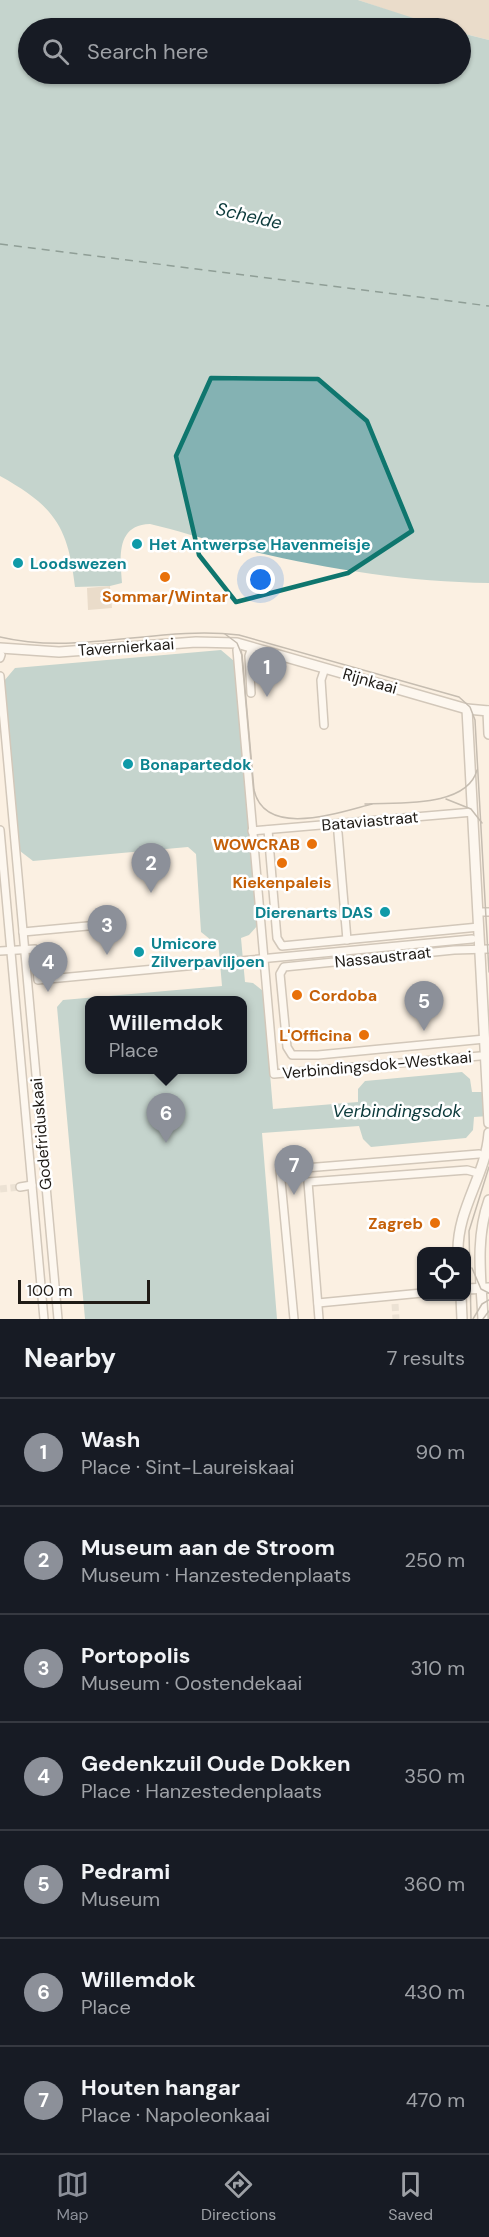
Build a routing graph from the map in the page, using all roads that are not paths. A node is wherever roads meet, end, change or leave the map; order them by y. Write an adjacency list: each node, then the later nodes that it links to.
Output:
1 (252, 647): 2 (street, Tavernierkaai); 4 (street, Rijnkaai); 6 (street)
2 (0, 648)
3 (237, 650): 14 (street)
4 (325, 668): 7 (street, Rijnkaai); 9 (street)
5 (0, 676): 20 (street, Godefriduskaai)
6 (251, 693)
7 (467, 709): 8 (street, Rijnkaai); 11 (street)
8 (489, 711): 10 (street)
9 (324, 725)
10 (489, 734)
11 (473, 812): 13 (street, Bataviastraat); 16 (street)
12 (0, 830): 26 (street, Godefriduskaai)
13 (268, 830): 14 (street, Bataviastraat); 22 (street, Nassaustraat)
14 (252, 831): 27 (street)
15 (338, 833): 22 (street, Nassaustraat)
16 (479, 912): 17 (street); 19 (street)
17 (489, 912)
18 (109, 924): 20 (street)
19 (479, 927): 22 (street, Nassaustraat); 23 (street)
20 (23, 932): 24 (street, Godefriduskaai)
21 (472, 939): 27 (street, Nassaustraat)
22 (347, 940)
23 (485, 949): 28 (street); 29 (street, Nassaustraat)
24 (24, 950): 26 (street); 27 (street, Nassaustraat); 46 (street, Godefriduskaai)
25 (0, 951): 26 (street)
26 (11, 951): 36 (street, Godefriduskaai)
27 (264, 958): 30 (street, Verbindingsdok-Westkaai)
28 (485, 1039): 29 (street, Verbindingsdok-Westkaai); 31 (street)
29 (292, 1054)
30 (480, 1056)
31 (489, 1116): 32 (street)
32 (489, 1123)
33 (489, 1134): 35 (street)
34 (479, 1154): 48 (street)
35 (478, 1173): 39 (street); 44 (street)
36 (32, 1185): 37 (street); 47 (street, Godefriduskaai)
37 (20, 1187)
38 (489, 1200): 40 (street)
39 (458, 1247)
40 (485, 1288): 51 (street)
41 (417, 1293): 42 (street)
42 (395, 1295): 44 (street); 45 (street)
43 (461, 1301): 50 (street)
44 (318, 1303): 49 (street)
45 (395, 1304)
46 (58, 1318): 47 (street)
47 (44, 1319)
48 (294, 1319)
49 (319, 1319)
50 (462, 1319)
51 (483, 1319)

